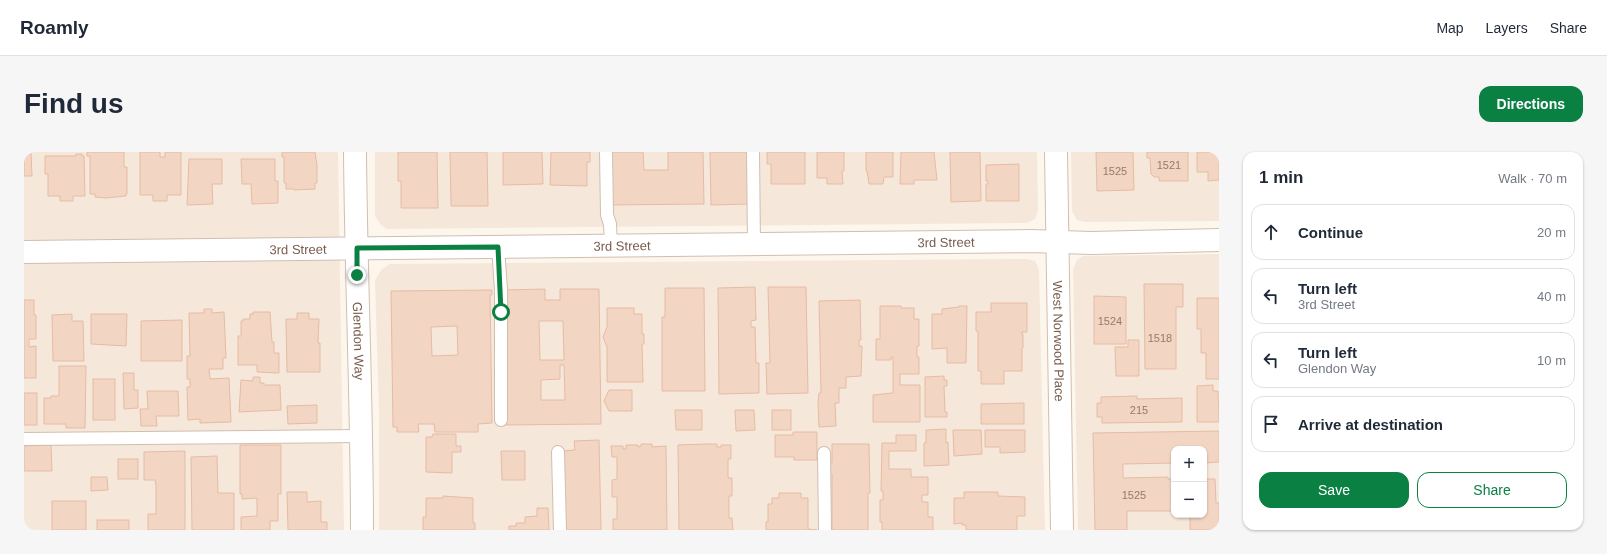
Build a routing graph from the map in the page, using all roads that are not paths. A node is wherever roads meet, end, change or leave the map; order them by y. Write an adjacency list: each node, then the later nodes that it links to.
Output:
1 (355, 152): 10 (street, Glendon Way)
2 (606, 152): 8 (lane)
3 (753, 152): 7 (lane)
4 (1056, 152): 6 (street, West Norwood Place)
5 (1219, 240): 6 (street, 3rd Street)
6 (1057, 242): 7 (street, 3rd Street); 20 (street, West Norwood Place)
7 (754, 244): 8 (street, 3rd Street)
8 (612, 245): 9 (street, 3rd Street)
9 (498, 247): 10 (street, 3rd Street); 12 (lane)
10 (357, 248): 11 (street, 3rd Street); 13 (street, Glendon Way)
11 (24, 252)
12 (501, 420)
13 (362, 436): 14 (lane); 17 (street, Glendon Way)
14 (24, 439)
15 (558, 452): 18 (lane)
16 (824, 453): 19 (lane)
17 (362, 530)
18 (560, 530)
19 (825, 530)
20 (1062, 530)

